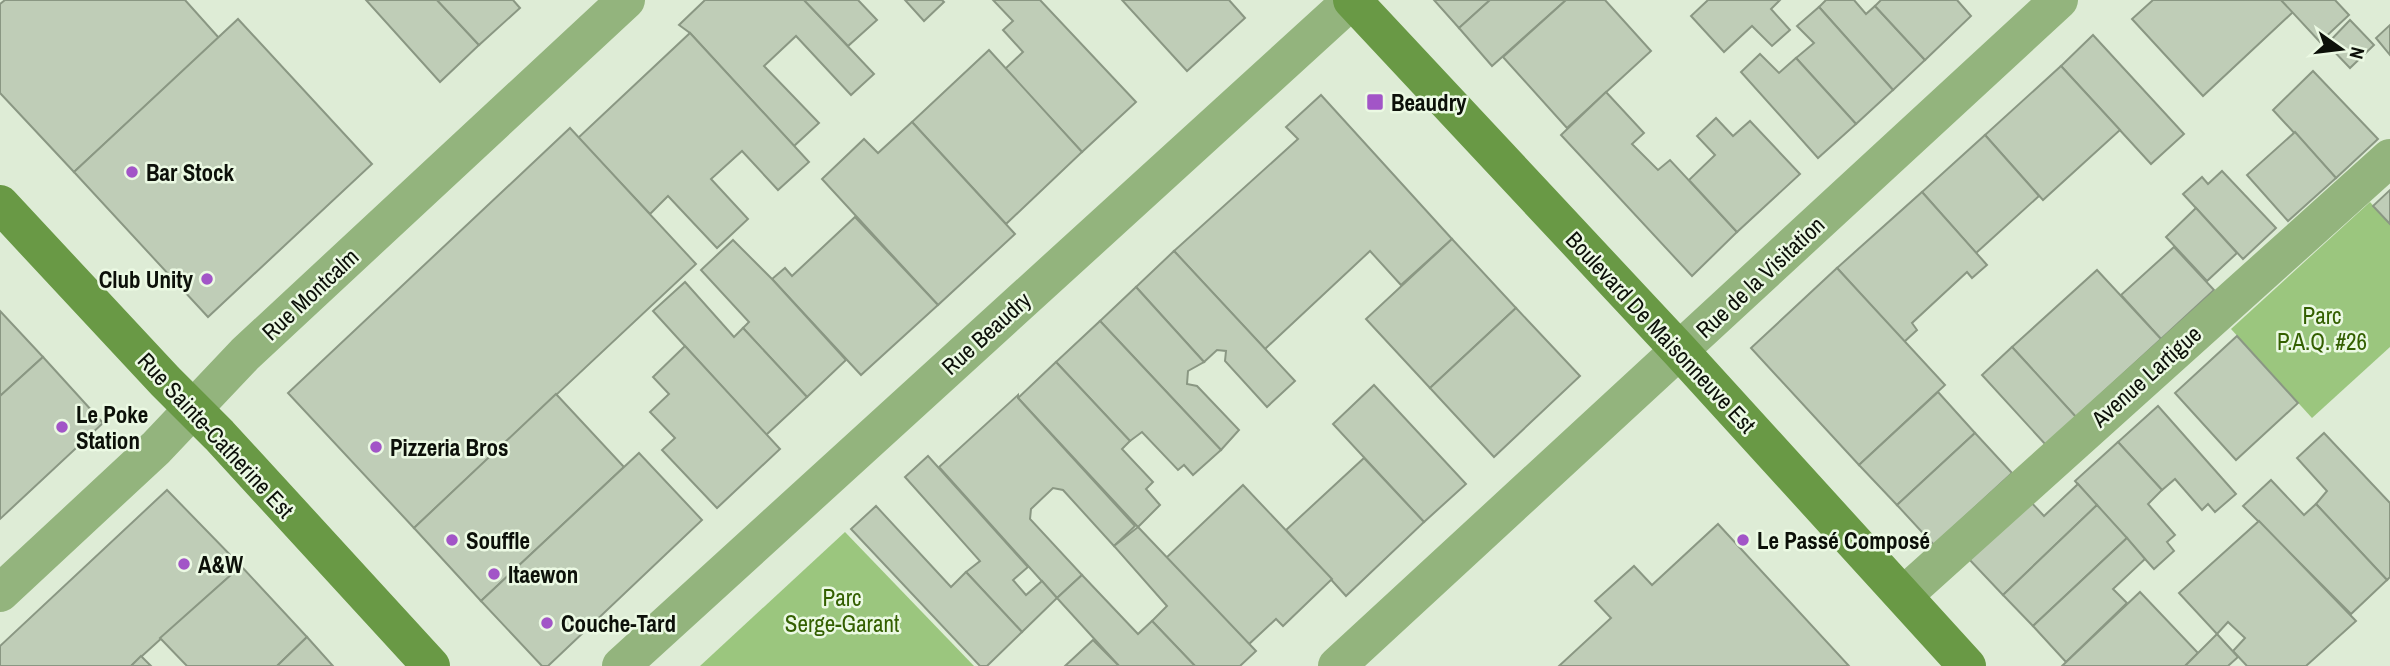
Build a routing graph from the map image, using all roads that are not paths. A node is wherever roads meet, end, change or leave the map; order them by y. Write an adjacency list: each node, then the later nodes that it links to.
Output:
1 (626, 0): 7 (street, Rue Montcalm)
2 (1352, 0): 6 (street, Boulevard De Maisonneuve Est); 11 (street, Rue Beaudry)
3 (2059, 0): 6 (street, Rue de la Visitation)
4 (2390, 158): 9 (street, Avenue Lartigue)
5 (0, 204): 7 (street, Rue Sainte-Catherine Est)
6 (1680, 351): 9 (street, Boulevard De Maisonneuve Est); 12 (street, Rue de la Visitation)
7 (193, 409): 8 (street, Rue Montcalm); 10 (street, Rue Sainte-Catherine Est)
8 (0, 593)
9 (1904, 595): 13 (street, Boulevard De Maisonneuve Est)
10 (431, 666)
11 (621, 666)
12 (1337, 666)
13 (1968, 666)

